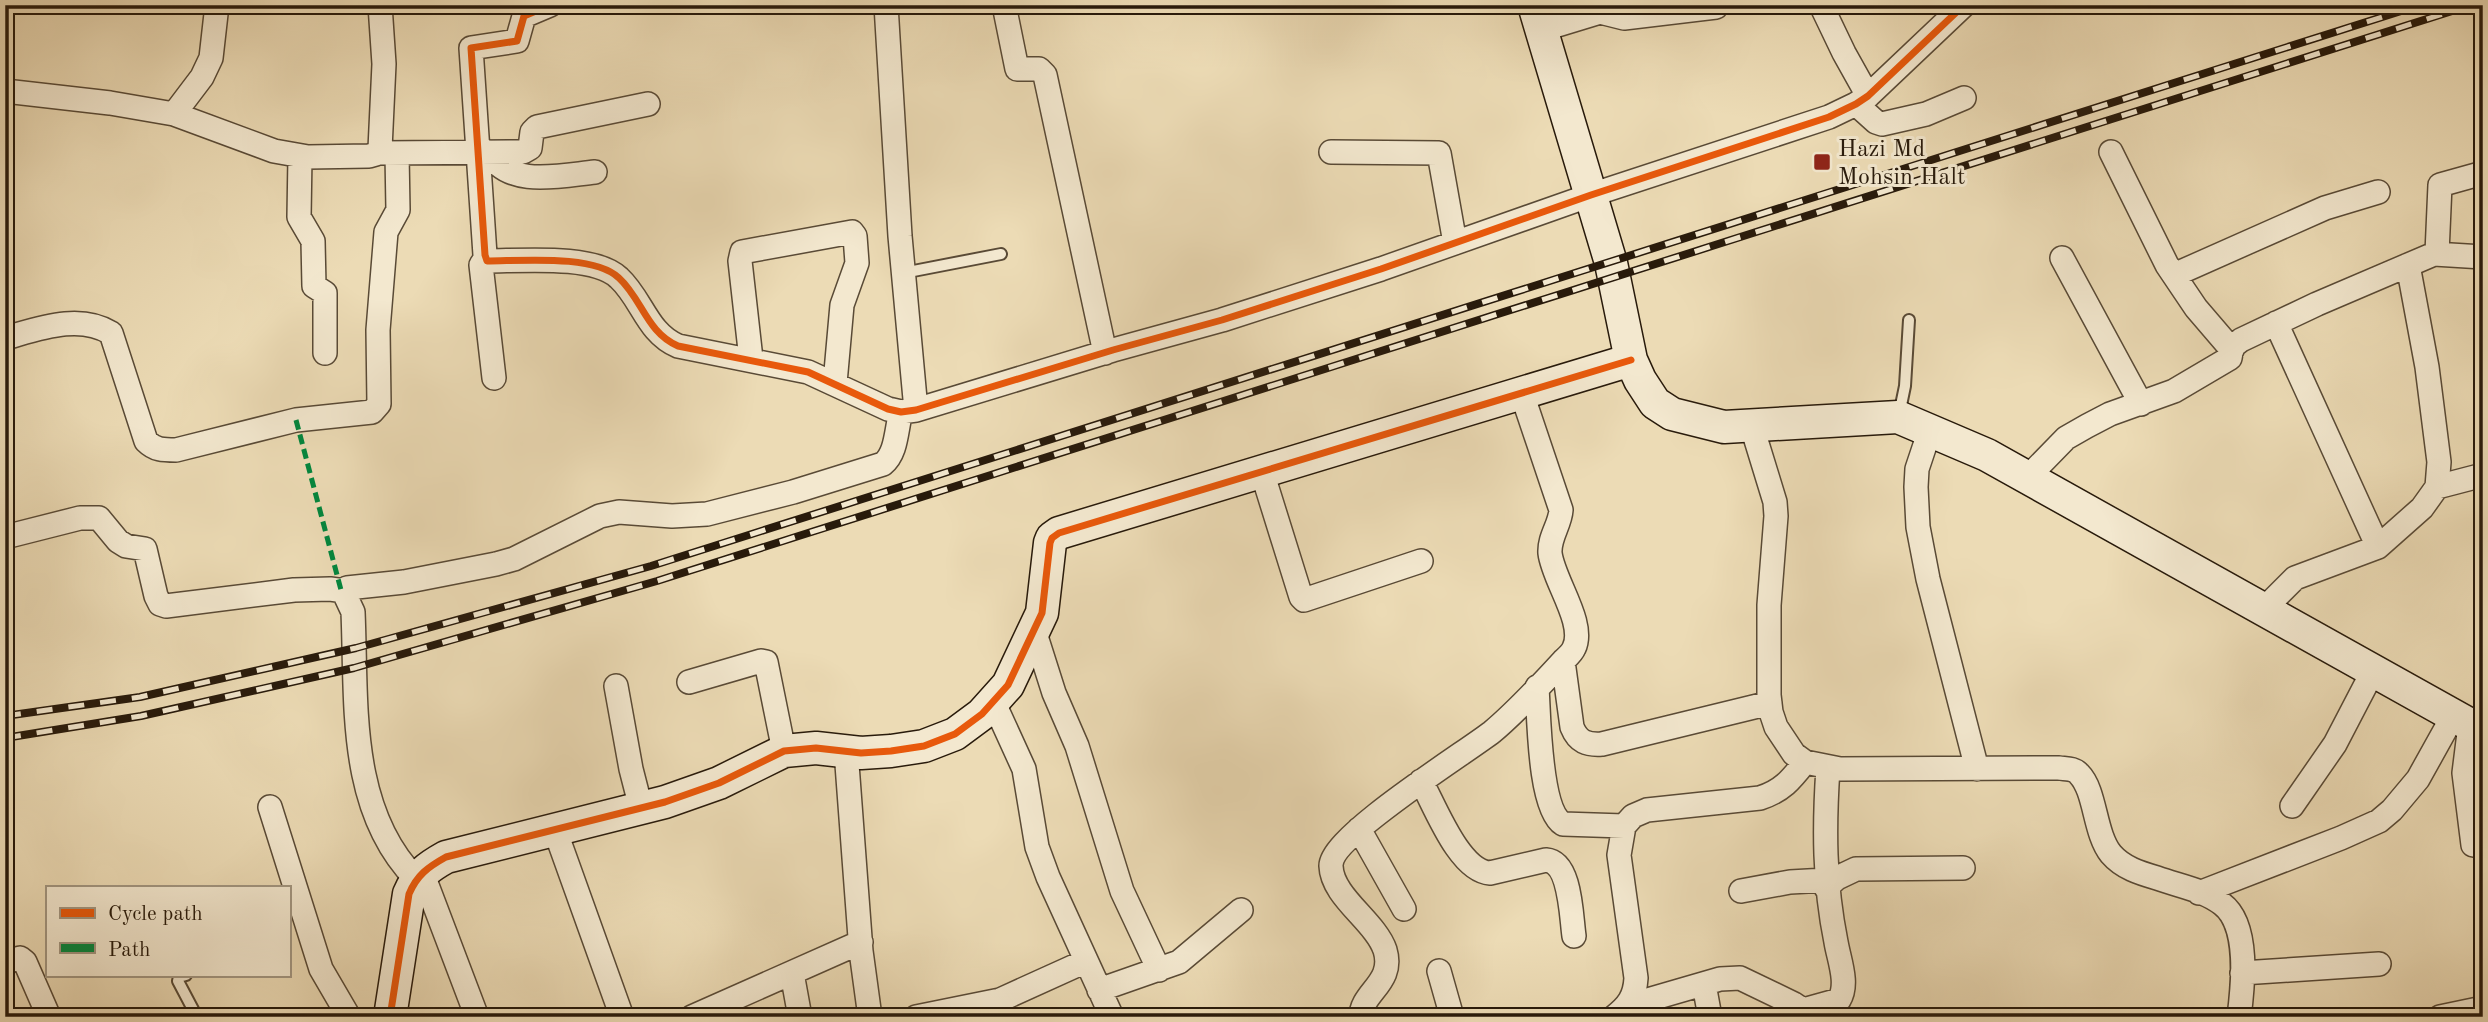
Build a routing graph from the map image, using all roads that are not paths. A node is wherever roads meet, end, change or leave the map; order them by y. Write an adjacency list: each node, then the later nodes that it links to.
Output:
1 (217, 5): 14 (street)
2 (380, 5): 18 (street)
3 (550, 5): 15 (street)
4 (886, 5): 31 (street)
5 (1004, 5): 37 (street)
6 (1821, 5): 12 (street)
7 (1964, 5): 12 (street)
8 (1716, 7): 9 (street)
9 (1538, 18): 23 (street)
10 (5, 91): 14 (street)
11 (1964, 99): 12 (street)
12 (1862, 100): 23 (street)
13 (648, 104): 15 (street)
14 (174, 114): 19 (street)
15 (483, 152): 18 (street); 20 (street); 29 (street)
16 (1331, 152): 24 (street)
17 (2111, 152): 32 (street)
18 (388, 153): 19 (street); 35 (street)
19 (300, 156): 38 (street)
20 (595, 172)
21 (2483, 173): 25 (street)
22 (2378, 192): 32 (street)
23 (1591, 195): 24 (street); 40 (street)
24 (1455, 243): 37 (street)
25 (2437, 253): 27 (street); 30 (street)
26 (1001, 254): 31 (lane)
27 (2483, 257)
28 (2062, 258): 44 (street)
29 (485, 259): 39 (street); 41 (street)
30 (2408, 265): 34 (street); 52 (street)
31 (903, 273): 45 (street)
32 (2174, 275): 36 (street)
33 (1909, 320): 46 (lane)
34 (2276, 323): 36 (street); 54 (street)
35 (5, 338)
36 (2232, 350): 44 (street)
37 (1105, 353): 45 (street)
38 (324, 354)
39 (751, 359): 42 (street); 42 (street)
40 (1631, 360): 43 (street); 47 (street)
41 (494, 378)
42 (835, 383): 45 (street)
43 (1521, 394): 49 (street); 59 (street)
44 (2141, 404): 51 (street)
45 (908, 411): 56 (street)
46 (1898, 417): 47 (street); 48 (street)
47 (1752, 427): 65 (street)
48 (1930, 430): 51 (street); 71 (street)
49 (1262, 472): 55 (street); 58 (street)
50 (2483, 475): 52 (street)
51 (2027, 478): 57 (street)
52 (2437, 487): 54 (street)
53 (5, 537): 56 (street)
54 (2378, 547): 57 (street)
55 (1421, 561)
56 (345, 591): 81 (street)
57 (2263, 610): 60 (street)
58 (1034, 630): 64 (street); 92 (street)
59 (1563, 661): 63 (street); 65 (street)
60 (2373, 671): 66 (street); 73 (street)
61 (689, 682): 67 (street)
62 (616, 686): 75 (street)
63 (1537, 687): 72 (street); 76 (street)
64 (993, 701): 68 (street); 89 (street)
65 (1770, 703): 69 (street)
66 (2469, 724): 79 (street); 84 (street)
67 (784, 751): 68 (street); 75 (street)
68 (846, 751): 88 (street)
69 (1805, 762): 70 (street); 76 (street)
70 (1828, 768): 71 (street); 82 (street)
71 (1977, 769): 84 (street)
72 (1421, 781): 77 (street); 87 (street)
73 (2292, 806)
74 (270, 807): 106 (street)
75 (641, 808): 78 (street)
76 (1624, 826): 100 (street)
77 (1359, 829): 85 (street); 114 (street)
78 (555, 830): 81 (street); 109 (street)
79 (2473, 845)
80 (1963, 868): 82 (street)
81 (419, 876): 107 (street); 108 (street)
82 (1826, 884): 83 (street); 101 (street)
83 (1741, 891)
84 (2199, 892): 95 (street)
85 (1404, 909)
86 (1241, 910): 92 (street)
87 (1574, 936)
88 (861, 942): 94 (street); 111 (street)
89 (1086, 961): 98 (street); 112 (street)
90 (5, 962): 104 (street)
91 (2379, 964): 95 (street)
92 (1159, 970): 98 (street)
93 (1439, 971): 115 (street)
94 (792, 973): 102 (street); 110 (street)
95 (2242, 974): 117 (street)
96 (182, 976): 105 (lane)
97 (1704, 984): 100 (street); 101 (street); 116 (street)
98 (1099, 990): 113 (street)
99 (2483, 1008): 103 (street)
100 (1621, 1011)
101 (1806, 1013)
102 (697, 1016)
103 (2451, 1016)
104 (49, 1017)
105 (197, 1017)
106 (349, 1017)
107 (390, 1017)
108 (477, 1017)
109 (622, 1017)
110 (800, 1017)
111 (870, 1017)
112 (916, 1017)
113 (1112, 1017)
114 (1361, 1017)
115 (1452, 1017)
116 (1710, 1017)
117 (2239, 1017)

